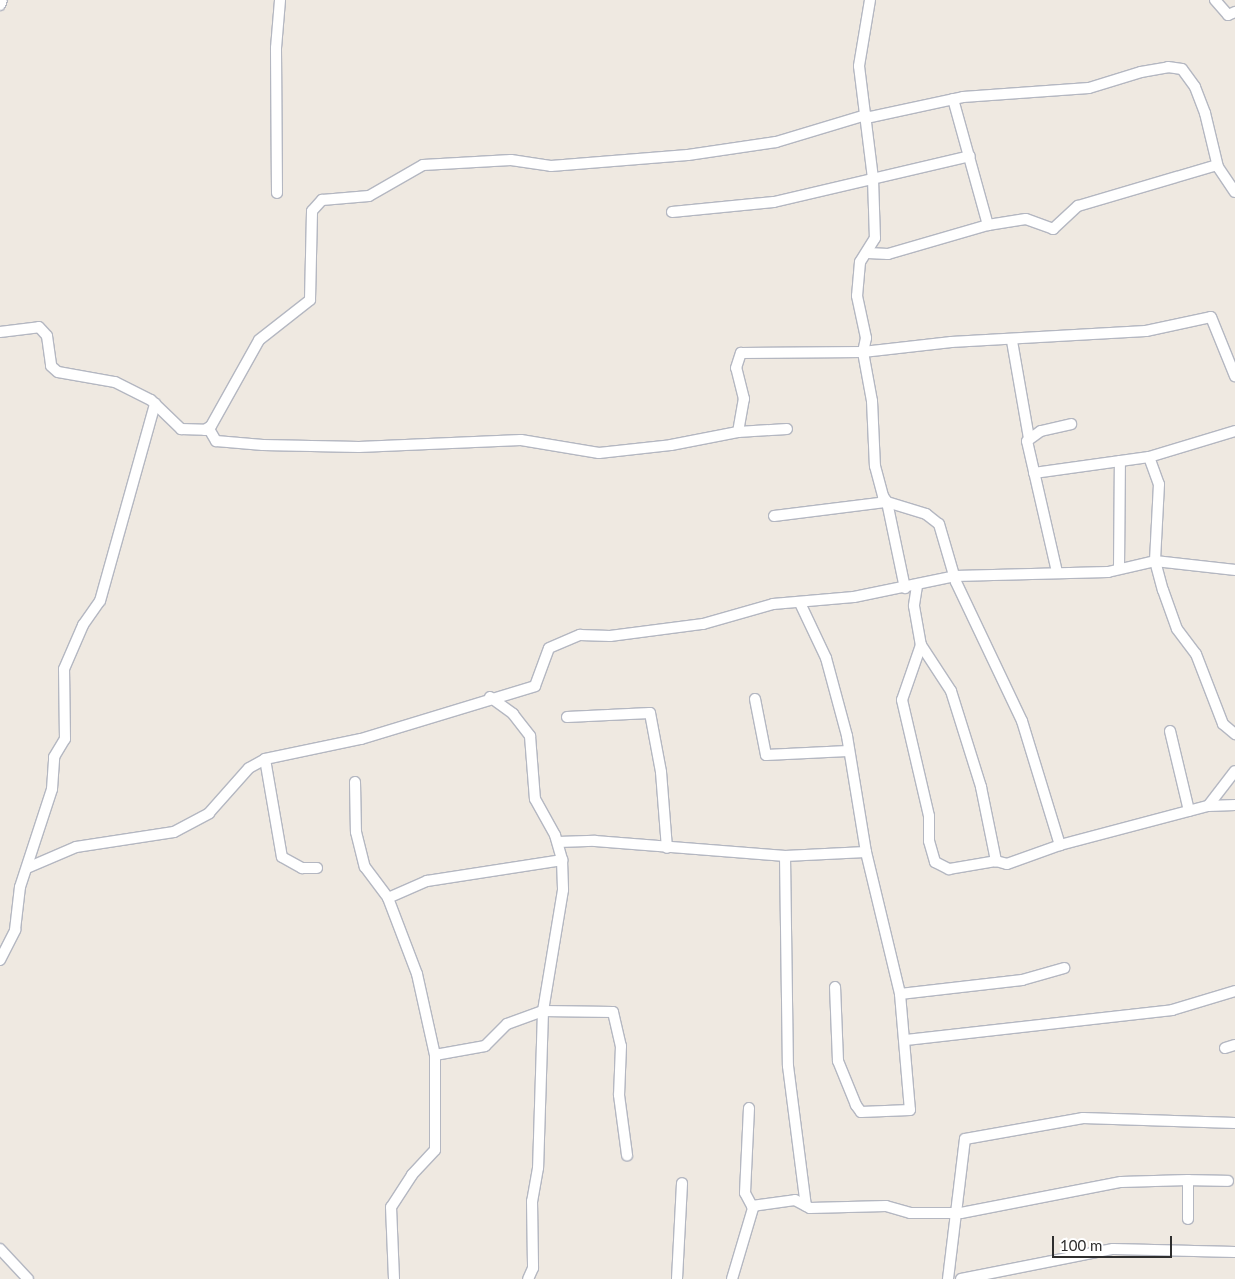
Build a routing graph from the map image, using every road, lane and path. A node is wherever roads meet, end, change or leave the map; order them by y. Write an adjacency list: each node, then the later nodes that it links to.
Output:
1 (2, 0): 5 (street)
2 (280, 0): 13 (street)
3 (870, 0): 8 (street)
4 (1215, 0): 6 (street)
5 (0, 5)
6 (1235, 12)
7 (954, 99): 8 (street); 9 (street); 10 (street)
8 (866, 116): 11 (street); 23 (street)
9 (970, 156): 11 (street); 15 (street)
10 (1217, 165): 12 (street); 15 (street)
11 (873, 179): 14 (street); 16 (street)
12 (1235, 192)
13 (277, 194)
14 (672, 212)
15 (988, 225): 16 (street)
16 (868, 253): 19 (street)
17 (0, 332): 21 (street)
18 (1012, 340): 19 (street); 20 (street); 27 (street)
19 (863, 352): 26 (street); 31 (street)
20 (1235, 376)
21 (155, 404): 23 (street); 61 (street)
22 (1071, 424): 27 (street)
23 (209, 429): 26 (street)
24 (787, 429): 26 (street)
25 (1235, 431): 28 (street)
26 (738, 432)
27 (1029, 438): 30 (street)
28 (1149, 457): 29 (street); 33 (street)
29 (1120, 462): 30 (street); 34 (street)
30 (1034, 473): 36 (street)
31 (887, 502): 32 (street); 37 (street); 39 (street)
32 (774, 516)
33 (1155, 561): 34 (street); 35 (street); 46 (street)
34 (1120, 568): 36 (street)
35 (1234, 568)
36 (1057, 572): 37 (street)
37 (955, 576): 38 (street); 55 (street)
38 (917, 586): 39 (street); 41 (street)
39 (905, 588): 40 (street)
40 (800, 602): 42 (street); 47 (street)
41 (921, 645): 60 (street); 60 (street)
42 (490, 697): 48 (street); 54 (street)
43 (755, 699): 47 (street)
44 (567, 717): 56 (street)
45 (1170, 731): 53 (street)
46 (1235, 734)
47 (848, 751): 57 (street)
48 (265, 759): 61 (street); 62 (street)
49 (1235, 770): 51 (street)
50 (355, 782): 63 (street)
51 (1208, 806): 52 (street); 53 (street)
52 (1235, 806)
53 (1189, 811): 55 (street)
54 (558, 842): 56 (street); 59 (street)
55 (1060, 846): 60 (street)
56 (667, 848): 58 (street)
57 (866, 852): 58 (street); 68 (street)
58 (785, 856): 79 (street)
59 (562, 860): 63 (street); 69 (street)
60 (996, 861)
61 (27, 868): 64 (street)
62 (318, 868)
63 (388, 898): 71 (street)
64 (0, 960)
65 (1064, 968): 68 (street)
66 (835, 987): 70 (street)
67 (1235, 991): 70 (street)
68 (900, 994): 70 (street)
69 (543, 1011): 71 (street); 74 (street); 86 (street)
70 (906, 1040)
71 (435, 1055): 85 (street)
72 (749, 1108): 78 (street)
73 (1235, 1123): 80 (street)
74 (627, 1155)
75 (1188, 1180): 76 (street); 80 (street); 81 (street)
76 (1228, 1181)
77 (682, 1183): 87 (street)
78 (752, 1206): 79 (street); 88 (street)
79 (806, 1206): 80 (street)
80 (955, 1213): 89 (street)
81 (1188, 1219)
82 (0, 1249): 84 (street)
83 (1235, 1252): 90 (street)
84 (28, 1279)
85 (394, 1279)
86 (528, 1279)
87 (677, 1279)
88 (732, 1279)
89 (948, 1279)
90 (961, 1279)

